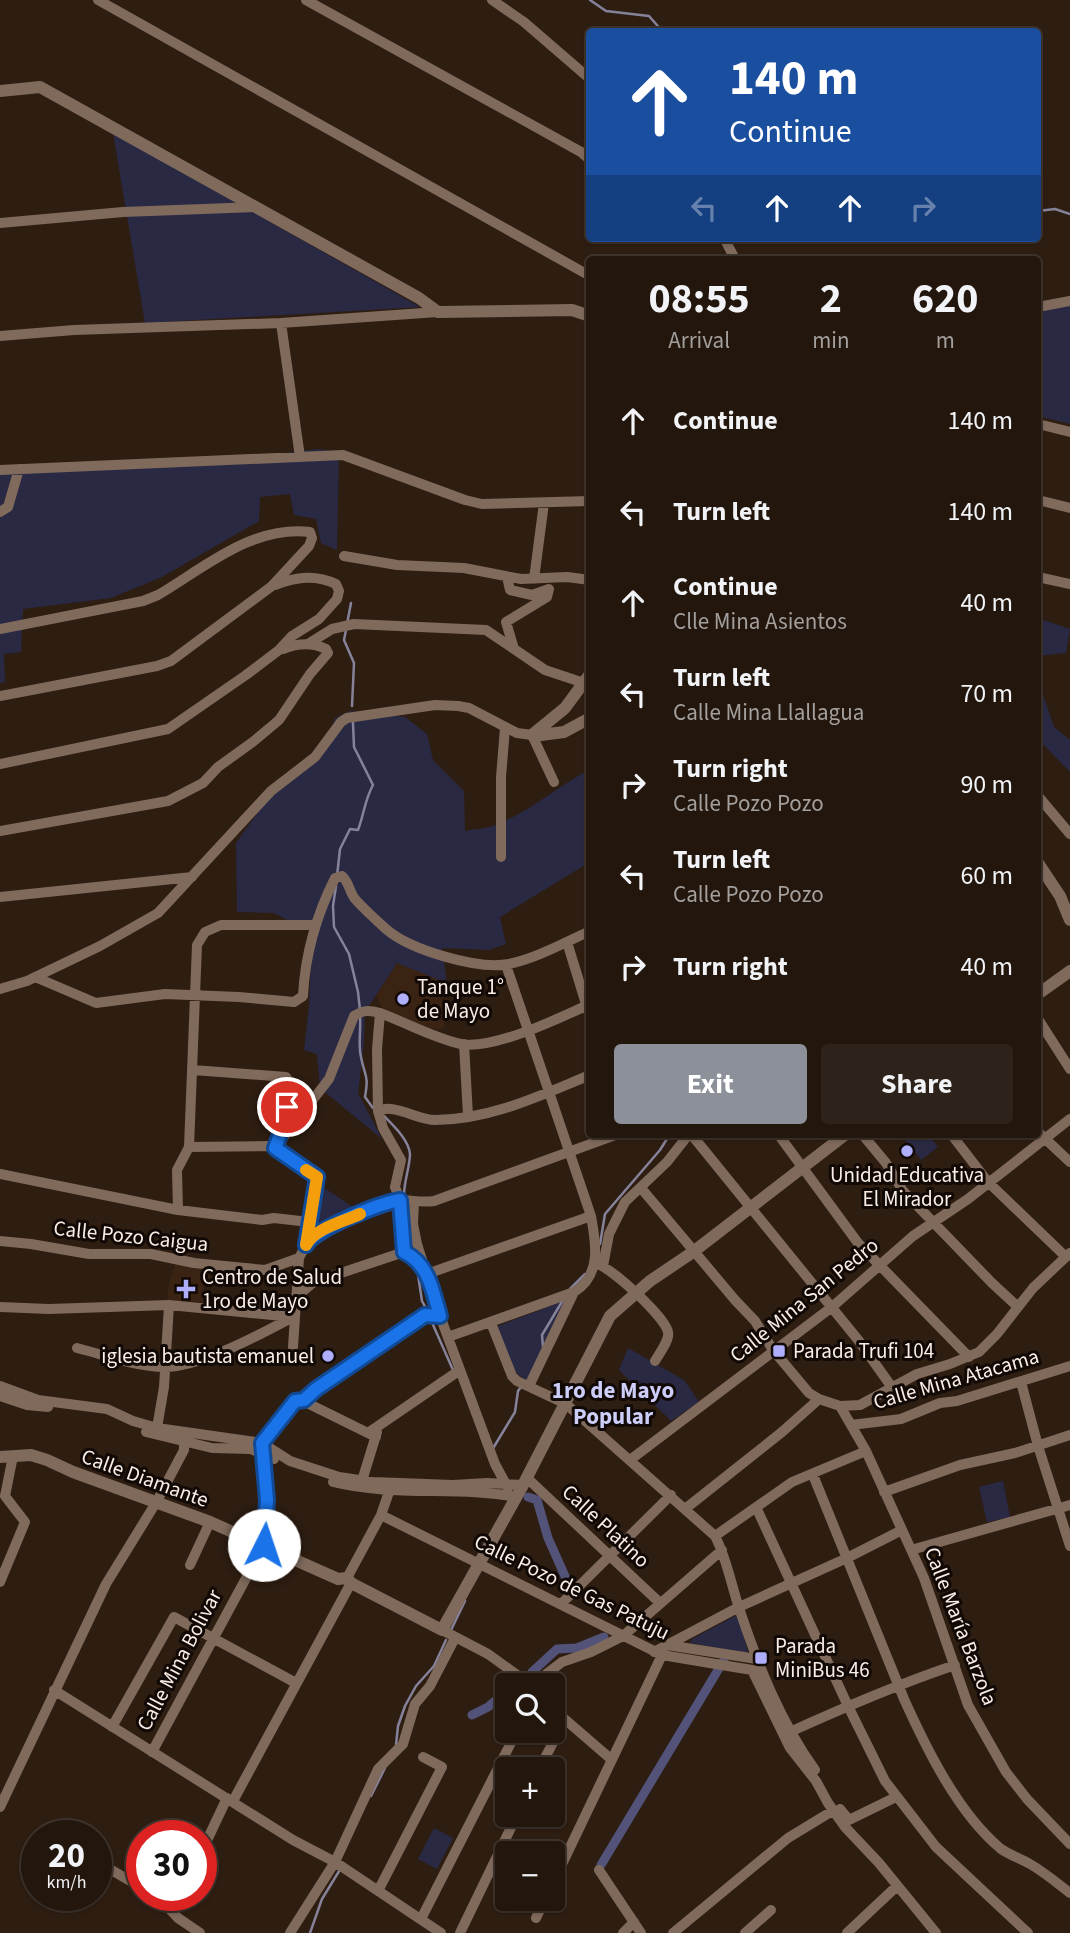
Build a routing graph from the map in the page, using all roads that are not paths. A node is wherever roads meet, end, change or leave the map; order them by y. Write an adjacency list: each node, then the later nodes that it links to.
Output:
1 (98, 0): 9 (street)
2 (306, 0): 6 (street)
3 (492, 0): 4 (street)
4 (586, 76)
5 (0, 91): 7 (street)
6 (586, 156)
7 (257, 207): 8 (street); 12 (street)
8 (0, 222)
9 (586, 274)
10 (1070, 301): 11 (street)
11 (1041, 306)
12 (438, 312): 13 (street); 14 (street)
13 (586, 315)
14 (281, 323): 15 (street); 18 (street)
15 (0, 336)
16 (1041, 425): 17 (street)
17 (1070, 432)
18 (300, 457): 19 (street); 23 (street)
19 (19, 469): 20 (street); 25 (street)
20 (0, 470)
21 (586, 501): 23 (street)
22 (1041, 501): 24 (street)
23 (544, 503): 28 (street)
24 (1070, 508)
25 (0, 512)
26 (344, 556): 27 (street)
27 (507, 577): 28 (street); 35 (street)
28 (534, 579): 30 (street)
29 (1041, 579): 31 (street)
30 (586, 580)
31 (1070, 584)
32 (272, 586): 33 (street); 36 (street); 39 (street)
33 (0, 629)
34 (307, 644): 35 (street); 36 (street); 46 (street)
35 (514, 649): 37 (street)
36 (279, 650): 43 (street)
37 (586, 678)
38 (586, 679): 42 (street)
39 (0, 695)
40 (586, 720): 42 (street)
41 (505, 728): 42 (street); 48 (street); 50 (street)
42 (532, 736): 44 (street)
43 (0, 764)
44 (554, 782)
45 (1041, 800): 47 (street)
46 (0, 831)
47 (1070, 834)
48 (501, 857)
49 (1041, 868): 52 (street)
50 (193, 877): 51 (street); 58 (street)
51 (0, 897)
52 (1070, 920)
53 (316, 925): 56 (street); 61 (street); 61 (street)
54 (586, 933): 55 (street)
55 (567, 942): 56 (street); 62 (street)
56 (506, 965): 66 (street)
57 (1070, 971): 60 (street)
58 (35, 976): 59 (street); 61 (street)
59 (0, 989)
60 (1041, 992)
61 (195, 995): 69 (street)
62 (586, 999)
63 (586, 1006): 66 (street)
64 (380, 1013): 67 (street); 72 (street); 86 (street)
65 (1041, 1024): 68 (street)
66 (529, 1030): 67 (street); 71 (street)
67 (464, 1044): 73 (street)
68 (1070, 1069)
69 (193, 1070): 85 (street); 86 (street)
70 (586, 1077): 71 (street)
71 (548, 1092): 73 (street); 87 (street)
72 (378, 1111): 73 (street); 93 (street)
73 (468, 1116)
74 (1070, 1119): 75 (street, Calle Mina San Pedro)
75 (1041, 1134)
76 (1041, 1136): 88 (street)
77 (607, 1138): 87 (street)
78 (687, 1138): 92 (street)
79 (693, 1138): 95 (street)
80 (781, 1138): 89 (street)
81 (841, 1138): 89 (street)
82 (865, 1138): 99 (street)
83 (954, 1138): 91 (street)
84 (1037, 1138): 91 (street, Calle Mina San Pedro)
85 (189, 1147): 86 (street); 96 (street)
86 (275, 1148): 98 (street)
87 (569, 1152): 94 (street); 97 (street)
88 (1070, 1162)
89 (801, 1167): 95 (street); 107 (street)
90 (0, 1174): 96 (street)
91 (988, 1182): 99 (street, Calle Mina San Pedro); 105 (street)
92 (641, 1188): 103 (street); 106 (street)
93 (400, 1200): 94 (street); 101 (street); 102 (street)
94 (414, 1202): 108 (street)
95 (750, 1207): 103 (street); 115 (street)
96 (178, 1210): 98 (street)
97 (591, 1216): 106 (street); 108 (street)
98 (309, 1222): 101 (street)
99 (933, 1222): 107 (street, Calle Mina San Pedro); 113 (street)
100 (0, 1241): 104 (street, Calle Pozo Caigua)
101 (306, 1245): 104 (street)
102 (404, 1252): 108 (street); 111 (street)
103 (693, 1252): 110 (street); 122 (street)
104 (299, 1258): 111 (street)
105 (1066, 1259): 113 (street)
106 (599, 1265): 109 (street); 110 (street)
107 (879, 1266): 115 (street, Calle Mina San Pedro); 123 (street)
108 (428, 1274): 116 (street)
109 (574, 1292): 118 (street); 131 (street)
110 (635, 1293): 124 (street); 135 (street)
111 (296, 1297): 117 (street)
112 (169, 1305): 114 (street); 117 (street); 126 (street)
113 (1017, 1306): 123 (street)
114 (0, 1307)
115 (832, 1307): 122 (street, Calle Mina San Pedro); 130 (street)
116 (440, 1316): 119 (street); 134 (street)
117 (293, 1317): 120 (street); 126 (street)
118 (491, 1323): 119 (street); 131 (street)
119 (448, 1337): 127 (street)
120 (292, 1347)
121 (77, 1348): 126 (street)
122 (773, 1350): 133 (street); 146 (street, Calle Mina San Pedro)
123 (969, 1357): 130 (street)
124 (654, 1361)
125 (1070, 1366): 128 (street, Calle Mina Atacama)
126 (165, 1368): 138 (street)
127 (460, 1370): 139 (street); 149 (street)
128 (1021, 1382): 137 (street, Calle Mina Atacama); 142 (street)
129 (0, 1386): 138 (street)
130 (891, 1386): 136 (street)
131 (529, 1387): 135 (street)
132 (0, 1396): 141 (street)
133 (819, 1399): 136 (street); 157 (street)
134 (304, 1400): 139 (street); 143 (street)
135 (566, 1404): 146 (street); 150 (street)
136 (840, 1406): 137 (street, Calle María Barzola)
137 (852, 1424): 144 (street, Calle María Barzola)
138 (157, 1428): 143 (street)
139 (372, 1435): 148 (street)
140 (1070, 1435): 142 (street)
141 (184, 1443): 143 (street); 154 (street)
142 (1038, 1446): 152 (street); 158 (street)
143 (263, 1448): 148 (street); 163 (street, Calle Mina Bolivar)
144 (866, 1451): 147 (street); 152 (street, Calle María Barzola)
145 (6, 1457): 154 (street, Calle Diamante); 172 (street)
146 (630, 1460): 153 (street)
147 (813, 1475): 156 (street); 168 (street)
148 (361, 1484): 149 (street); 151 (street)
149 (505, 1484): 150 (street, Calle Platino)
150 (522, 1487): 151 (street); 167 (street, Calle Platino); 169 (street)
151 (390, 1489): 159 (street)
152 (884, 1492): 161 (street, Calle María Barzola)
153 (671, 1495): 157 (street); 167 (street)
154 (157, 1501): 160 (street, Calle Diamante); 188 (street)
155 (1070, 1505): 158 (street)
156 (756, 1507): 162 (street); 173 (street)
157 (685, 1509): 162 (street)
158 (1058, 1509): 164 (street); 166 (street)
159 (381, 1515): 169 (street, Calle Pozo de Gas Patuju); 171 (street)
160 (211, 1522): 163 (street, Calle Diamante); 170 (street)
161 (902, 1530): 166 (street, Calle María Barzola); 168 (street)
162 (715, 1536): 165 (street)
163 (264, 1545): 171 (street, Calle Diamante); 179 (street, Calle Mina Bolivar)
164 (1070, 1546)
165 (722, 1550): 174 (street); 176 (street)
166 (911, 1550): 183 (street, Calle María Barzola)
167 (610, 1556): 174 (street, Calle Platino); 175 (street)
168 (847, 1558): 173 (street); 187 (street)
169 (480, 1563): 175 (street, Calle Pozo de Gas Patuju); 177 (street)
170 (190, 1565)
171 (349, 1581): 177 (street, Calle Diamante); 186 (street)
172 (0, 1582)
173 (792, 1583): 176 (street); 189 (street)
174 (660, 1603): 178 (street)
175 (561, 1604): 178 (street, Calle Pozo de Gas Patuju)
176 (739, 1607): 181 (street); 182 (street)
177 (442, 1630): 180 (street, Calle Diamante)
178 (623, 1636): 181 (street, Calle Pozo de Gas Patuju); 185 (street)
179 (213, 1637): 186 (street); 191 (street); 194 (street, Calle Mina Bolivar)
180 (455, 1638): 184 (street, Calle Diamante); 205 (street)
181 (661, 1651): 182 (street); 192 (street, Calle Pozo de Gas Patuju); 196 (street)
182 (757, 1659): 192 (street)
183 (955, 1665): 187 (street); 203 (street, Calle María Barzola)
184 (514, 1673)
185 (547, 1673)
186 (296, 1684): 198 (street)
187 (898, 1684): 189 (street); 209 (street)
188 (54, 1690): 191 (street); 199 (street)
189 (848, 1706): 192 (street); 197 (street)
190 (565, 1720): 196 (street)
191 (112, 1727): 194 (street)
192 (789, 1735): 197 (street); 200 (street)
193 (511, 1743): 213 (street)
194 (152, 1752): 198 (street)
195 (423, 1757): 208 (street)
196 (612, 1760): 204 (street)
197 (896, 1797): 226 (street)
198 (230, 1800): 201 (street); 205 (street)
199 (0, 1807)
200 (834, 1810): 207 (street); 222 (street)
201 (217, 1824)
202 (510, 1827): 219 (street)
203 (1070, 1844)
204 (565, 1858)
205 (335, 1861): 208 (street); 217 (street)
206 (599, 1870): 215 (street)
207 (897, 1886): 224 (street); 225 (street)
208 (378, 1891): 213 (street)
209 (1070, 1892)
210 (771, 1910): 223 (street)
211 (172, 1911): 216 (street)
212 (540, 1911): 214 (street)
213 (421, 1919): 218 (street)
214 (536, 1919)
215 (634, 1923): 220 (street); 221 (street)
216 (200, 1933)
217 (290, 1933)
218 (441, 1933)
219 (460, 1933)
220 (623, 1933)
221 (641, 1933)
222 (673, 1933)
223 (745, 1933)
224 (847, 1933)
225 (936, 1933)
226 (1028, 1933)

